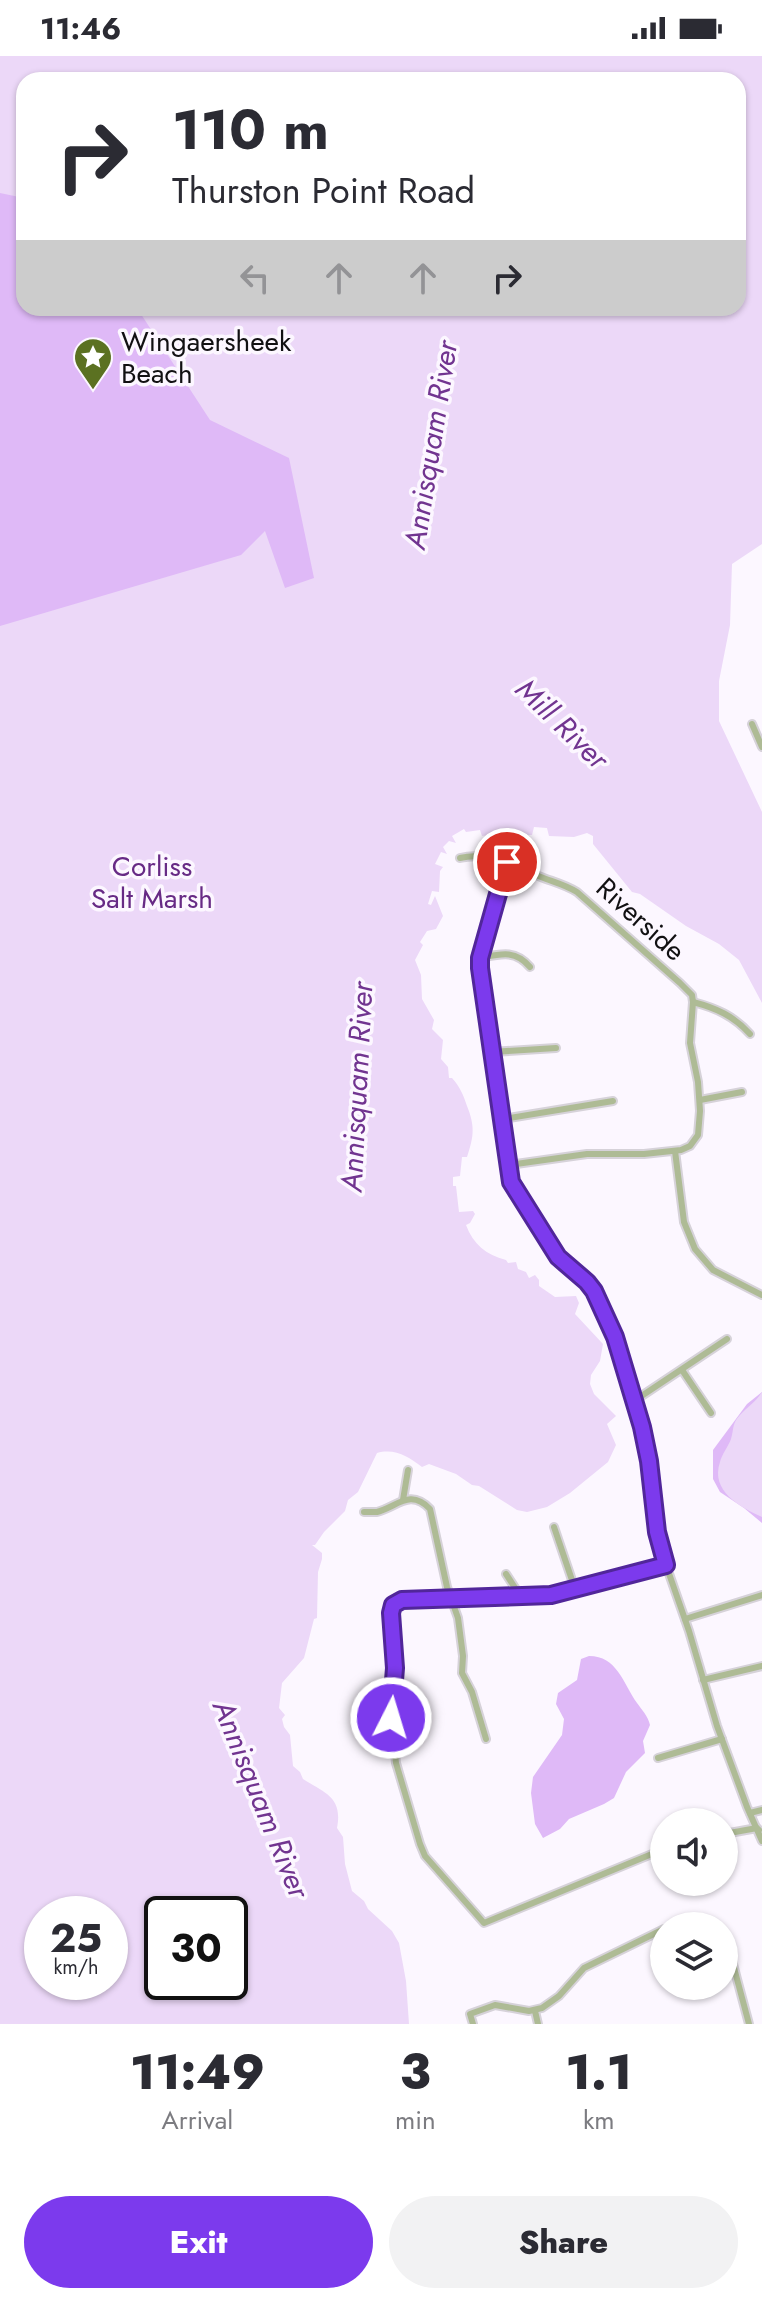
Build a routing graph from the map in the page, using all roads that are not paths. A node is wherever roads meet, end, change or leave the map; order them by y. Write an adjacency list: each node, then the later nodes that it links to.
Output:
1 (752, 724): 2 (street)
2 (762, 747)
3 (514, 839): 5 (street)
4 (460, 858): 5 (street, Riverside)
5 (507, 862): 6 (street); 8 (street, Riverside)
6 (480, 958): 7 (street); 11 (street)
7 (530, 967)
8 (693, 1002): 9 (street); 13 (street)
9 (750, 1034)
10 (556, 1048): 11 (street)
11 (492, 1052): 15 (street)
12 (742, 1092): 13 (street)
13 (700, 1100): 16 (street)
14 (613, 1101): 15 (street)
15 (503, 1119): 17 (street)
16 (675, 1151): 17 (street); 18 (street)
17 (509, 1165): 21 (street)
18 (762, 1295)
19 (727, 1339): 20 (street)
20 (682, 1370): 21 (street); 22 (street)
21 (634, 1401): 27 (street)
22 (711, 1413)
23 (408, 1470): 24 (street)
24 (403, 1500): 25 (street); 32 (street)
25 (364, 1512)
26 (554, 1527): 29 (street)
27 (666, 1565): 29 (street); 33 (street)
28 (506, 1574): 31 (street)
29 (575, 1589): 31 (street)
30 (762, 1595): 33 (street)
31 (521, 1597): 32 (street)
32 (452, 1599): 36 (street); 44 (street)
33 (685, 1619): 35 (street)
34 (762, 1666): 35 (street)
35 (703, 1680): 37 (street)
36 (486, 1739)
37 (722, 1739): 38 (street); 40 (street)
38 (658, 1758)
39 (762, 1810): 40 (street)
40 (750, 1813): 41 (street)
41 (759, 1830): 42 (street); 43 (street)
42 (738, 1832)
43 (762, 1841)
44 (650, 1855)
45 (650, 1936): 47 (street)
46 (738, 1983): 50 (street)
47 (535, 2011): 48 (street); 49 (street)
48 (473, 2024)
49 (538, 2024)
50 (749, 2024)

